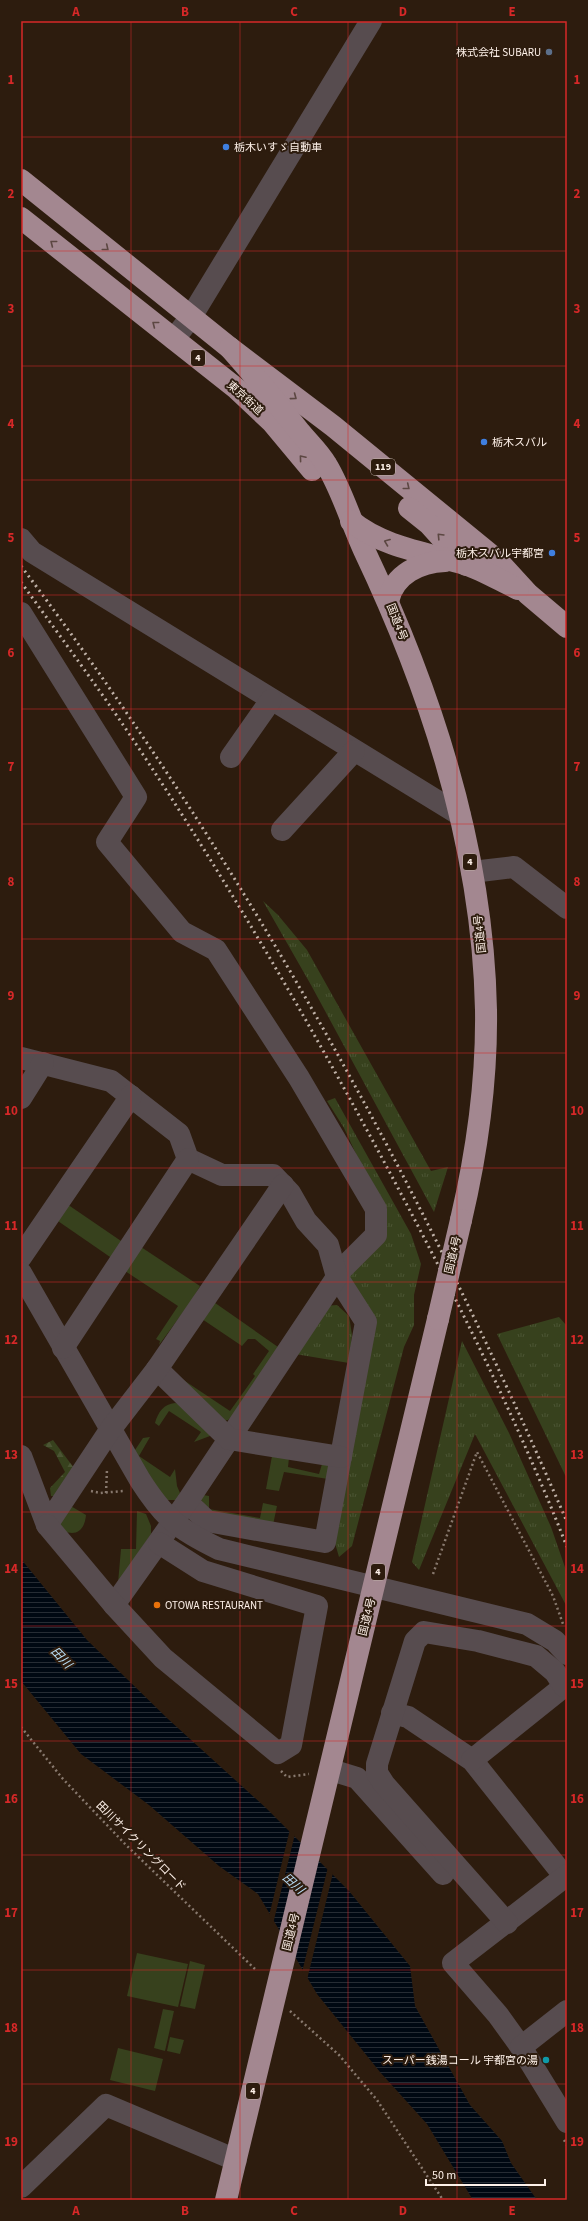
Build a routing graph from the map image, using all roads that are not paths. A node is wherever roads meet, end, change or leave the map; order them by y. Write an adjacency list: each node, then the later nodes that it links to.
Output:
1 (371, 21): 4 (street)
2 (21, 180): 4 (highway, 東京街道 / 4, one-way to 4)
3 (21, 218): 5 (highway, 東京街道 / 4, one-way to 3)
4 (191, 317): 5 (street); 6 (highway, 東京街道 / 4)
5 (174, 339): 8 (highway, 東京街道 / 4, one-way to 5)
6 (230, 348): 7 (highway, 東京街道 / 119, one-way to 7); 8 (highway, 国道4号 / 4)
7 (333, 426): 10 (highway, 東京街道 / 119, one-way to 7); 11 (highway, 東京街道 / 119, one-way to 11)
8 (351, 522): 10 (highway, 東京街道 / 119, one-way to 8); 12 (highway, 国道4号 / 4)
9 (21, 539): 15 (street)
10 (458, 563): 11 (highway, 東京街道 / 119); 12 (highway)
11 (528, 594): 14 (highway, 東京街道 / 119)
12 (388, 601): 18 (highway, 国道4号 / 4)
13 (21, 613): 30 (street)
14 (567, 627)
15 (271, 700): 16 (street); 17 (street)
16 (354, 751): 18 (street); 19 (street)
17 (231, 757)
18 (460, 815): 20 (highway, 国道4号 / 4)
19 (282, 830)
20 (472, 872): 21 (street); 41 (highway, 国道4号 / 4, bridge)
21 (567, 908)
22 (21, 1058): 23 (street)
23 (43, 1063): 24 (street); 25 (street)
24 (131, 1096): 26 (street); 28 (street)
25 (21, 1098)
26 (188, 1159): 27 (street); 31 (street)
27 (283, 1185): 30 (street); 32 (street)
28 (21, 1257)
29 (21, 1273): 31 (street)
30 (336, 1275): 34 (street); 36 (street)
31 (63, 1348): 33 (street)
32 (157, 1369): 33 (street); 34 (street)
33 (110, 1430): 38 (street); 39 (street)
34 (229, 1439): 36 (street); 37 (street)
35 (21, 1456): 39 (street)
36 (341, 1457): 37 (street)
37 (188, 1502): 38 (street)
38 (173, 1523): 40 (street); 41 (street)
39 (47, 1525): 42 (street)
40 (159, 1543): 42 (street); 42 (street)
41 (374, 1588): 43 (street); 47 (highway, 国道4号 / 4)
42 (114, 1605)
43 (567, 1654)
44 (565, 1685): 45 (street); 46 (street)
45 (392, 1712): 46 (street); 48 (street)
46 (472, 1760): 49 (street)
47 (322, 1772): 48 (street); 55 (highway, 国道4号 / 4)
48 (398, 1812): 50 (street); 51 (street)
49 (566, 1876): 50 (street)
50 (507, 1923): 53 (street)
51 (477, 1932)
52 (567, 2011): 53 (street)
53 (521, 2047): 54 (street)
54 (567, 2122)
55 (236, 2160): 56 (street); 57 (highway, 国道4号 / 4)
56 (21, 2187)
57 (226, 2200)

